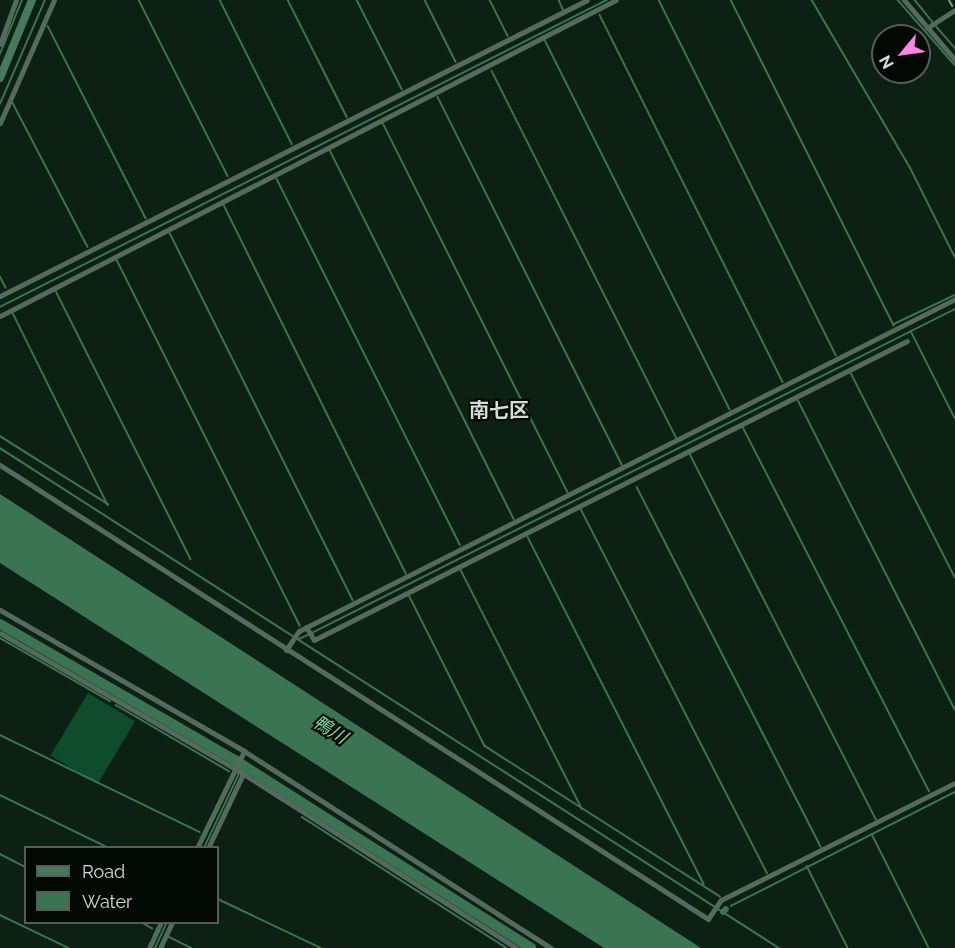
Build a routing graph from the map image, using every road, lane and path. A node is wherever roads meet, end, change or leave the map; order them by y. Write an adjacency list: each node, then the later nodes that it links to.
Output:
1 (16, 0): 11 (street)
2 (32, 0): 13 (street)
3 (54, 0): 14 (street)
4 (587, 0): 15 (street)
5 (616, 0): 17 (street)
6 (903, 0): 8 (street)
7 (955, 10): 9 (street)
8 (925, 24)
9 (931, 25)
10 (931, 31): 12 (street)
11 (0, 44)
12 (955, 60)
13 (0, 78)
14 (0, 123)
15 (0, 296)
16 (955, 299): 21 (street)
17 (0, 316)
18 (907, 341): 21 (street)
19 (0, 465): 23 (street)
20 (0, 610): 24 (street)
21 (309, 632): 23 (street)
22 (0, 633): 25 (street)
23 (288, 648): 26 (street)
24 (244, 751): 25 (street); 34 (street)
25 (239, 768): 27 (street); 28 (street); 33 (street)
26 (955, 783)
27 (197, 846)
28 (209, 846)
29 (160, 924): 31 (street)
30 (171, 924): 32 (street)
31 (148, 948)
32 (160, 948)
33 (517, 948)
34 (551, 948)

